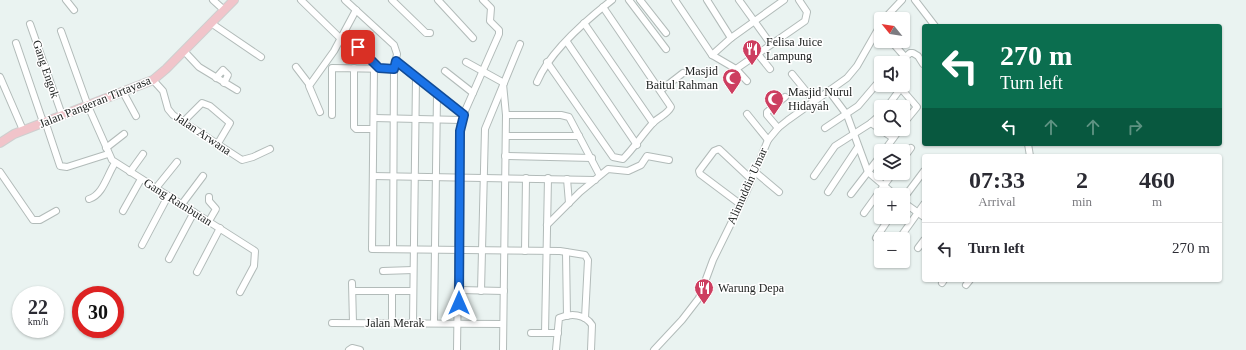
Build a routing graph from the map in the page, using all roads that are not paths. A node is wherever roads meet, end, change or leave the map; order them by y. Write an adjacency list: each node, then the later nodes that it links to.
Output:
1 (66, 0): 20 (street)
2 (213, 0): 21 (street)
3 (234, 0): 21 (main road, Jalan Pangeran Tirtayasa)
4 (301, 0): 33 (street)
5 (345, 0): 22 (street)
6 (392, 0): 30 (street)
7 (438, 0): 34 (street)
8 (483, 0): 60 (street)
9 (612, 0): 19 (street)
10 (629, 0): 42 (street)
11 (640, 0): 31 (street)
12 (707, 0): 35 (street)
13 (739, 0): 24 (street)
14 (784, 0): 24 (street)
15 (799, 0): 39 (street)
16 (902, 0): 23 (street)
17 (915, 0): 28 (street)
18 (677, 1): 45 (street)
19 (603, 7): 26 (street); 74 (street)
20 (74, 10)
21 (224, 10): 25 (main road, Jalan Pangeran Tirtayasa)
22 (356, 10): 33 (street); 49 (street)
23 (891, 12)
24 (753, 22): 35 (street); 39 (street)
25 (211, 23): 43 (main road, Jalan Pangeran Tirtayasa); 48 (street)
26 (584, 23): 36 (street); 101 (street)
27 (30, 24): 87 (street, Gang Engok)
28 (933, 24)
29 (61, 31): 83 (street, Gang Rambutan)
30 (430, 33)
31 (666, 33)
32 (874, 36): 75 (street, Alimuddin Umar)
33 (340, 38): 70 (street)
34 (472, 38)
35 (731, 38): 45 (street)
36 (567, 42): 51 (street); 116 (street)
37 (16, 43): 99 (street)
38 (520, 44): 71 (street)
39 (770, 44): 44 (street)
40 (358, 47): 55 (street)
41 (897, 48): 46 (street)
42 (666, 49)
43 (184, 51): 65 (street); 66 (main road, Jalan Pangeran Tirtayasa)
44 (757, 53): 57 (street); 58 (street)
45 (712, 55): 57 (street)
46 (904, 56)
47 (907, 56): 52 (street)
48 (261, 57)
49 (396, 61): 56 (street); 64 (street)
50 (466, 62): 60 (street)
51 (547, 62): 68 (street); 116 (street)
52 (922, 62)
53 (296, 67): 70 (street)
54 (354, 68): 55 (street); 88 (street); 105 (street)
55 (376, 68): 56 (street); 94 (street)
56 (394, 69): 95 (street)
57 (736, 69): 67 (street)
58 (770, 69)
59 (445, 71): 78 (street)
60 (484, 73): 71 (street); 78 (street)
61 (683, 73): 74 (street)
62 (792, 74): 81 (street)
63 (0, 77): 106 (street)
64 (416, 77): 79 (street); 96 (street)
65 (216, 78): 69 (street); 69 (street)
66 (153, 80): 76 (main road, Jalan Pangeran Tirtayasa); 100 (street, Jalan Arwana)
67 (747, 81)
68 (537, 82)
69 (224, 83): 73 (street)
70 (309, 84): 85 (street)
71 (504, 84): 89 (street); 140 (street)
72 (874, 88): 90 (street)
73 (237, 90)
74 (661, 90): 101 (street)
75 (829, 91): 81 (street, Alimuddin Umar); 90 (street)
76 (123, 92): 83 (main road, Jalan Pangeran Tirtayasa); 92 (street)
77 (904, 92): 84 (street)
78 (473, 93): 93 (street)
79 (437, 94): 93 (street); 97 (street)
80 (785, 97): 103 (street)
81 (814, 101): 103 (street, Alimuddin Umar)
82 (922, 105): 84 (street)
83 (88, 106): 87 (main road, Jalan Pangeran Tirtayasa); 119 (street, Gang Rambutan)
84 (917, 107): 91 (street)
85 (320, 112)
86 (747, 114): 112 (street)
87 (62, 115): 99 (main road, Jalan Pangeran Tirtayasa)
88 (332, 115)
89 (506, 115): 109 (street); 110 (street)
90 (847, 115): 104 (street); 107 (street)
91 (910, 115)
92 (136, 116)
93 (463, 117): 97 (street); 139 (street)
94 (374, 118): 95 (street); 105 (street)
95 (395, 118): 96 (street); 135 (street)
96 (416, 118): 97 (street); 137 (street)
97 (437, 119): 138 (street)
98 (874, 120): 102 (street)
99 (44, 122): 106 (main road, Jalan Pangeran Tirtayasa); 119 (street)
100 (183, 122): 115 (street, Jalan Arwana); 115 (street)
101 (653, 123): 116 (street)
102 (871, 123): 107 (street); 111 (street)
103 (778, 128): 112 (street, Alimuddin Umar)
104 (825, 128)
105 (373, 129): 134 (street)
106 (23, 130): 113 (main road, Jalan Pangeran Tirtayasa)
107 (855, 133): 117 (street); 136 (street)
108 (124, 134): 119 (street)
109 (506, 136): 110 (street); 121 (street)
110 (579, 136): 122 (street)
111 (893, 138): 114 (street)
112 (768, 140): 127 (street, Alimuddin Umar)
113 (0, 143)
114 (889, 144)
115 (217, 145): 118 (street, Jalan Arwana)
116 (637, 145)
117 (858, 147): 130 (street); 154 (street)
118 (270, 149)
119 (107, 151): 125 (street, Gang Rambutan)
120 (144, 154): 129 (street)
121 (505, 156): 122 (street); 141 (street)
122 (592, 158): 131 (street)
123 (669, 160): 131 (street)
124 (177, 162): 150 (street)
125 (115, 163): 129 (street, Gang Rambutan); 158 (street)
126 (874, 164): 130 (street)
127 (754, 171): 146 (street, Alimuddin Umar); 153 (street)
128 (0, 172): 164 (street)
129 (130, 172): 144 (street, Gang Rambutan)
130 (868, 172): 149 (street); 155 (street)
131 (599, 174): 147 (street)
132 (922, 174): 152 (street)
133 (203, 176): 160 (street)
134 (373, 176): 135 (street); 177 (street)
135 (394, 176): 137 (street); 177 (street)
136 (814, 176)
137 (415, 177): 138 (street); 178 (street)
138 (436, 177): 139 (street); 179 (street)
139 (459, 177): 140 (street); 180 (street)
140 (484, 178): 141 (street); 181 (street)
141 (505, 178): 142 (street); 182 (street)
142 (526, 178): 143 (street); 183 (street)
143 (548, 178): 145 (street); 171 (street)
144 (141, 179): 150 (street, Gang Rambutan); 165 (street)
145 (567, 179): 147 (street); 159 (street)
146 (751, 179): 161 (street, Alimuddin Umar); 161 (street)
147 (595, 180): 159 (street)
148 (887, 180): 149 (street)
149 (883, 185): 151 (street); 167 (street)
150 (156, 188): 156 (street, Gang Rambutan)
151 (887, 188)
152 (910, 190)
153 (779, 192)
154 (828, 192)
155 (851, 194)
156 (168, 196): 160 (street, Gang Rambutan); 175 (street)
157 (209, 197): 170 (street)
158 (89, 199)
159 (569, 203): 171 (street)
160 (182, 204): 166 (street, Gang Rambutan)
161 (740, 204): 216 (street, Alimuddin Umar)
162 (910, 206): 168 (street)
163 (922, 207): 168 (street)
164 (56, 211)
165 (123, 211)
166 (194, 212): 170 (street, Gang Rambutan); 186 (street)
167 (864, 213)
168 (918, 213): 169 (street); 173 (street)
169 (922, 216)
170 (209, 221): 172 (street, Gang Rambutan)
171 (547, 225): 184 (street)
172 (220, 228): 189 (street); 197 (street, Gang Rambutan)
173 (904, 232)
174 (922, 243): 176 (street)
175 (142, 245)
176 (918, 248)
177 (393, 249): 178 (street)
178 (414, 249): 179 (street); 187 (street)
179 (434, 250): 180 (street); 204 (street)
180 (458, 250): 181 (street); 191 (street)
181 (483, 250): 182 (street); 195 (street)
182 (504, 250): 183 (street); 196 (street)
183 (525, 251): 184 (street)
184 (545, 251): 185 (street); 208 (street)
185 (566, 252): 198 (street); 199 (street)
186 (169, 259)
187 (413, 270): 188 (street); 194 (street)
188 (383, 271)
189 (197, 272)
190 (352, 283): 192 (street)
191 (459, 290): 195 (street); 205 (street)
192 (354, 291): 193 (street); 201 (street)
193 (392, 291): 194 (street); 202 (street)
194 (413, 291): 203 (street)
195 (482, 291): 196 (street)
196 (504, 291): 206 (street)
197 (240, 292)
198 (567, 316): 199 (street); 209 (street)
199 (585, 318): 215 (street)
200 (332, 323): 201 (street, Jalan Merak)
201 (354, 323): 202 (street, Jalan Merak)
202 (392, 323): 203 (street, Jalan Merak)
203 (413, 323): 204 (street, Jalan Merak)
204 (434, 324): 205 (street, Jalan Merak)
205 (458, 324): 206 (street, Jalan Merak); 212 (street)
206 (503, 324): 213 (street)
207 (532, 333): 208 (street)
208 (545, 333): 209 (street)
209 (558, 333): 214 (street)
210 (349, 350): 211 (street)
211 (360, 350)
212 (457, 350)
213 (503, 350)
214 (556, 350)
215 (591, 350)
216 (654, 350)

